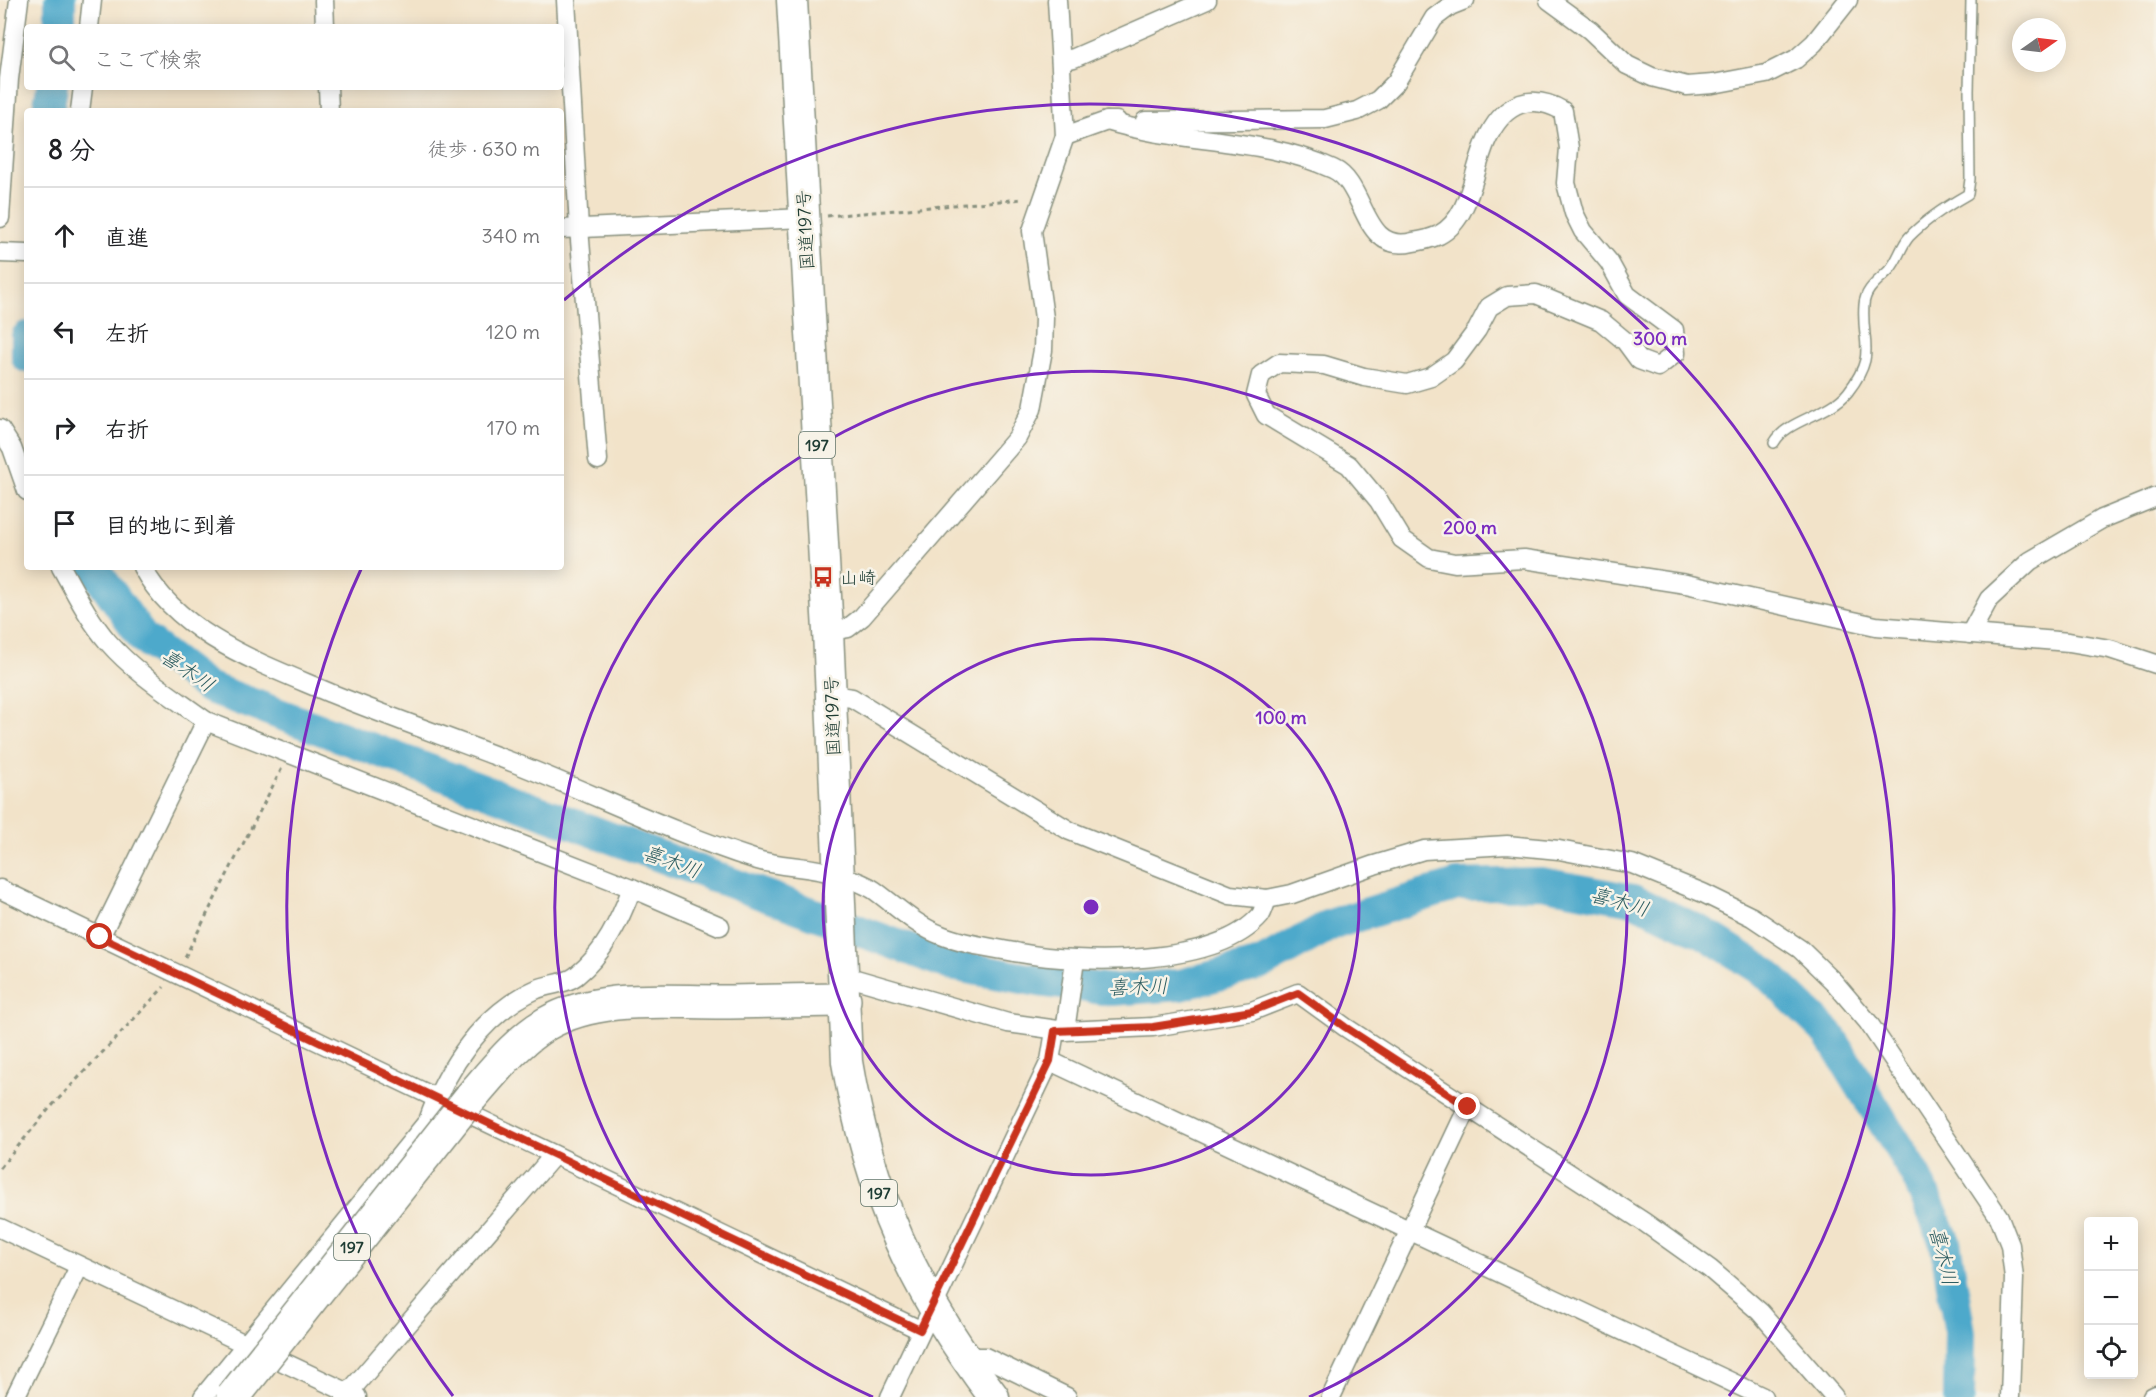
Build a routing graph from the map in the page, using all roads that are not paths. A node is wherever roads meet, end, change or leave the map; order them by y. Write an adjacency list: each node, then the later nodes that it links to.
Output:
1 (19, 0): 21 (street)
2 (92, 0): 12 (street)
3 (324, 0): 13 (street)
4 (566, 0): 23 (street)
5 (792, 0): 22 (highway, 国道197号 / 197)
6 (1057, 0): 14 (street)
7 (1207, 0): 14 (street)
8 (1465, 0): 19 (street)
9 (1549, 0): 10 (street)
10 (1848, 0)
11 (1971, 0): 27 (lane)
12 (89, 24)
13 (326, 24)
14 (1061, 61): 20 (street)
15 (83, 90): 17 (street)
16 (328, 90): 18 (street)
17 (80, 108)
18 (329, 108)
19 (1107, 121): 20 (street); 34 (street)
20 (1065, 136): 33 (street)
21 (0, 218)
22 (804, 218): 23 (street); 33 (highway, 国道197号 / 197)
23 (570, 229): 28 (street)
24 (2, 253): 25 (street)
25 (24, 254)
26 (0, 429): 29 (street)
27 (1774, 443)
28 (598, 460)
29 (24, 482)
30 (2156, 497): 34 (street)
31 (63, 570): 37 (street)
32 (144, 570): 38 (street)
33 (828, 631): 36 (highway, 国道197号 / 197)
34 (1970, 634): 35 (street)
35 (2156, 664)
36 (831, 695): 38 (highway, 国道197号 / 197); 41 (street)
37 (206, 721): 39 (street); 43 (street)
38 (839, 883): 44 (street); 45 (highway, 国道197号 / 197)
39 (632, 888): 42 (street); 48 (street)
40 (0, 889): 43 (street)
41 (1267, 899): 44 (street); 67 (street)
42 (720, 926)
43 (100, 937): 48 (street)
44 (1075, 965): 46 (street)
45 (842, 979): 46 (street); 54 (highway, 国道197号 / 197); 60 (highway, 197, bridge)
46 (1062, 1029): 47 (street); 49 (street)
47 (1050, 1061): 52 (street); 54 (street)
48 (436, 1098): 50 (street); 55 (street)
49 (1468, 1107): 52 (street); 66 (street)
50 (554, 1155): 54 (street); 57 (street)
51 (0, 1228): 53 (street)
52 (1408, 1229): 64 (street); 65 (street)
53 (79, 1267): 55 (street); 58 (street)
54 (926, 1318): 56 (highway, 国道197号 / 197); 61 (street)
55 (244, 1344): 57 (street); 59 (street)
56 (964, 1357): 62 (highway, 国道197号 / 197); 63 (street)
57 (350, 1396)
58 (15, 1397)
59 (203, 1397)
60 (233, 1397)
61 (890, 1397)
62 (994, 1397)
63 (1066, 1397)
64 (1331, 1397)
65 (1763, 1397)
66 (1834, 1397)
67 (2010, 1397)

